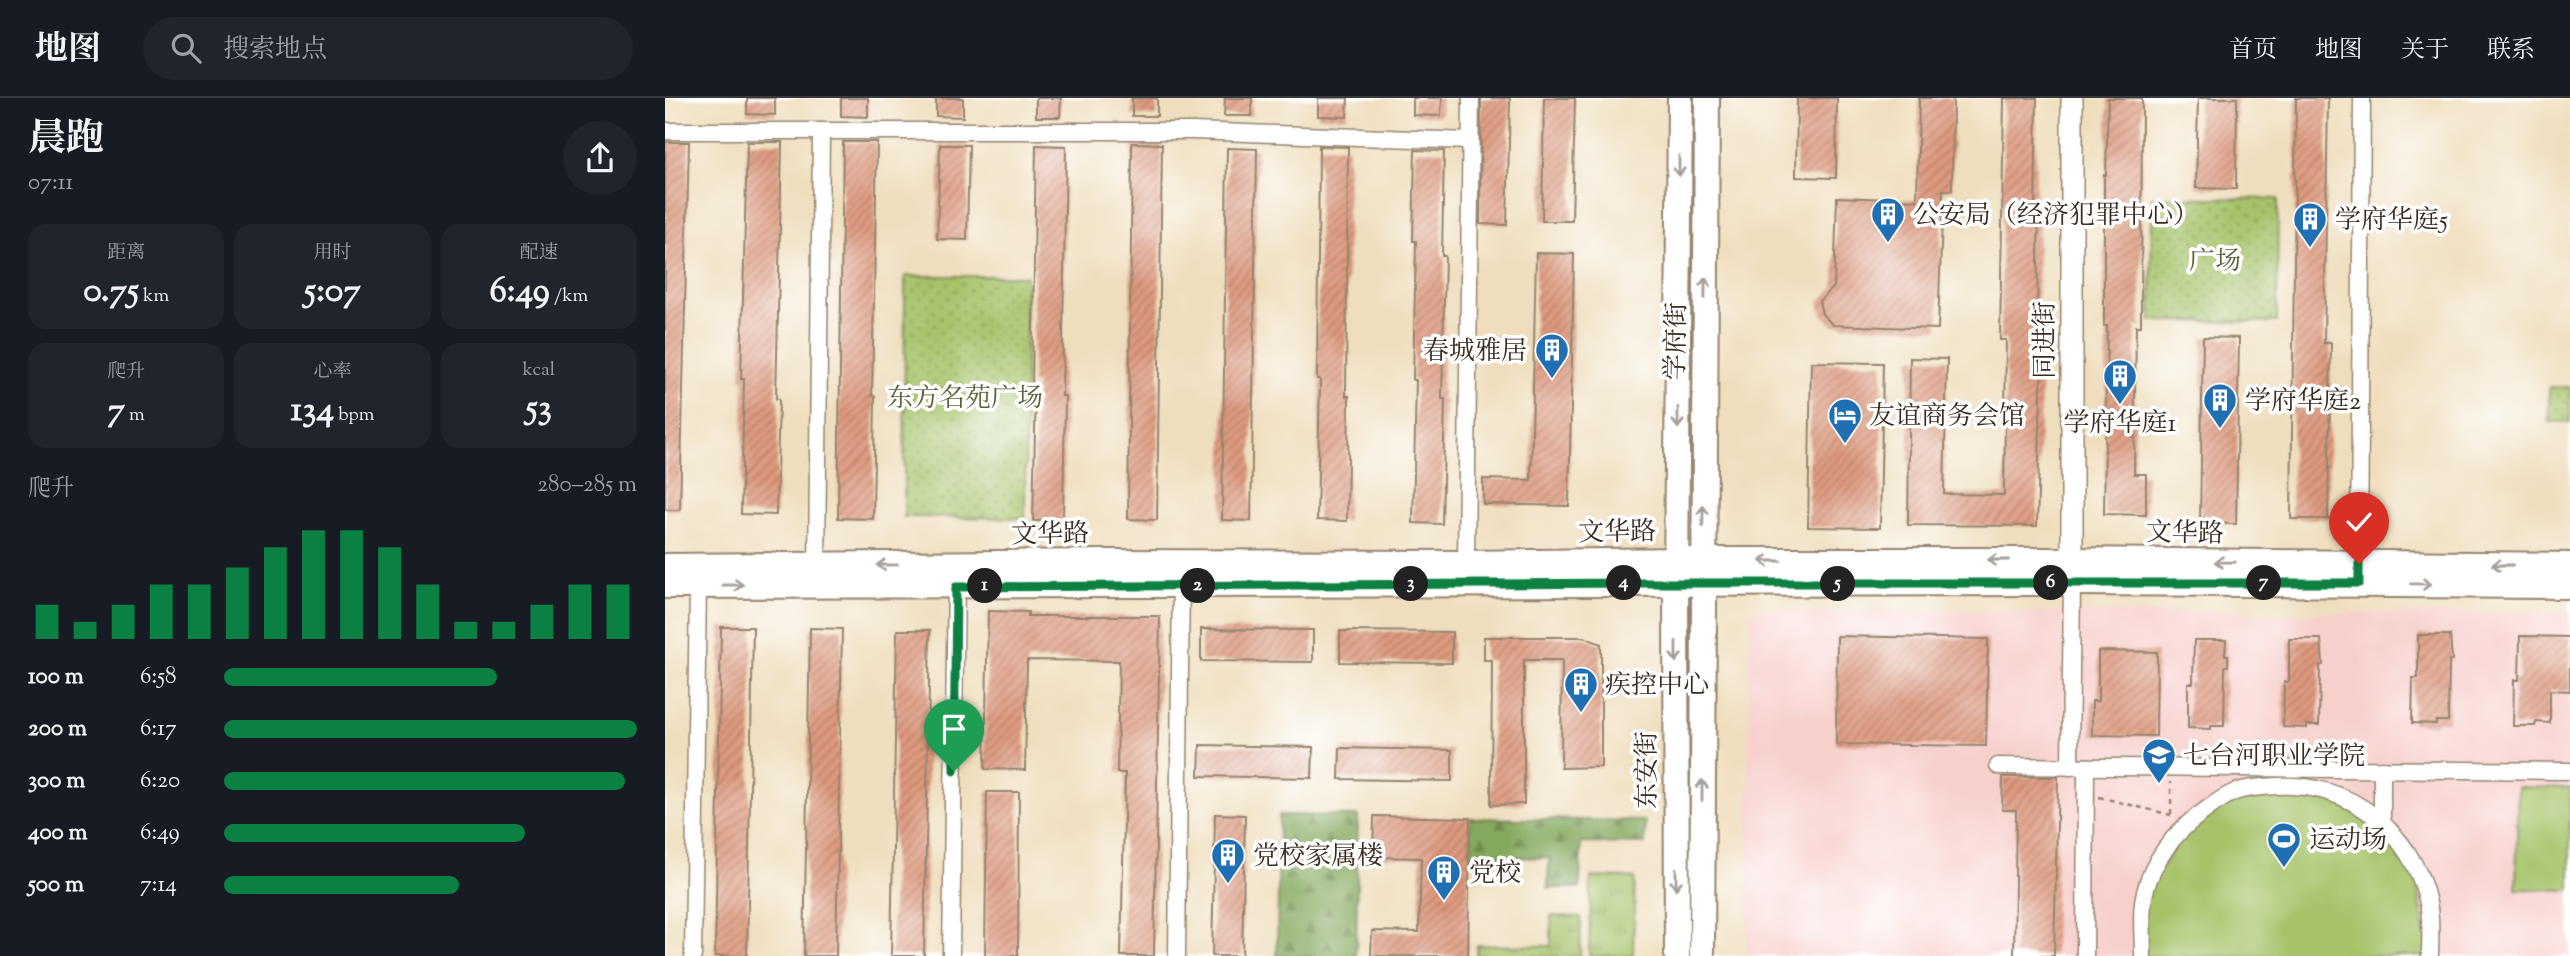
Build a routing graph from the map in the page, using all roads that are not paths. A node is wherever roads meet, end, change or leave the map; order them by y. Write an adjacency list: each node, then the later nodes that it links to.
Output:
1 (1471, 98): 8 (street)
2 (1680, 98): 13 (main road, 学府街, one-way to 13)
3 (1707, 98): 14 (main road, 学府街, one-way to 3)
4 (2073, 98): 12 (street, 同进街)
5 (2362, 98): 16 (street)
6 (665, 131): 7 (street)
7 (821, 131): 8 (street); 18 (street)
8 (1470, 141): 9 (street)
9 (1466, 563): 13 (main road, 文华路); 15 (main road, 文华路)
10 (2570, 565): 16 (main road, 文华路, one-way to 16)
11 (665, 566): 18 (main road, 文华路)
12 (2072, 571): 14 (main road, 文华路); 16 (main road, 文华路); 23 (street)
13 (1676, 572): 14 (main road, 文华路); 15 (main road, 文华路); 30 (main road, 东安街, one-way to 30)
14 (1703, 573): 31 (main road, one-way to 14)
15 (1181, 574): 17 (main road, 文华路); 29 (street)
16 (2359, 574): 21 (main road, 文华路, one-way to 21)
17 (956, 575): 18 (main road, 文华路); 28 (street)
18 (817, 576): 19 (main road, 文华路, one-way to 18)
19 (698, 585): 20 (main road, 文华路); 27 (street)
20 (665, 586)
21 (2570, 586)
22 (1998, 766): 23 (street)
23 (2078, 767): 24 (street); 32 (street)
24 (2382, 769): 25 (street); 26 (street)
25 (2570, 771)
26 (2382, 820): 33 (street); 34 (street)
27 (692, 956)
28 (951, 956)
29 (1177, 956)
30 (1677, 956)
31 (1702, 956)
32 (2085, 956)
33 (2143, 956)
34 (2430, 956)

